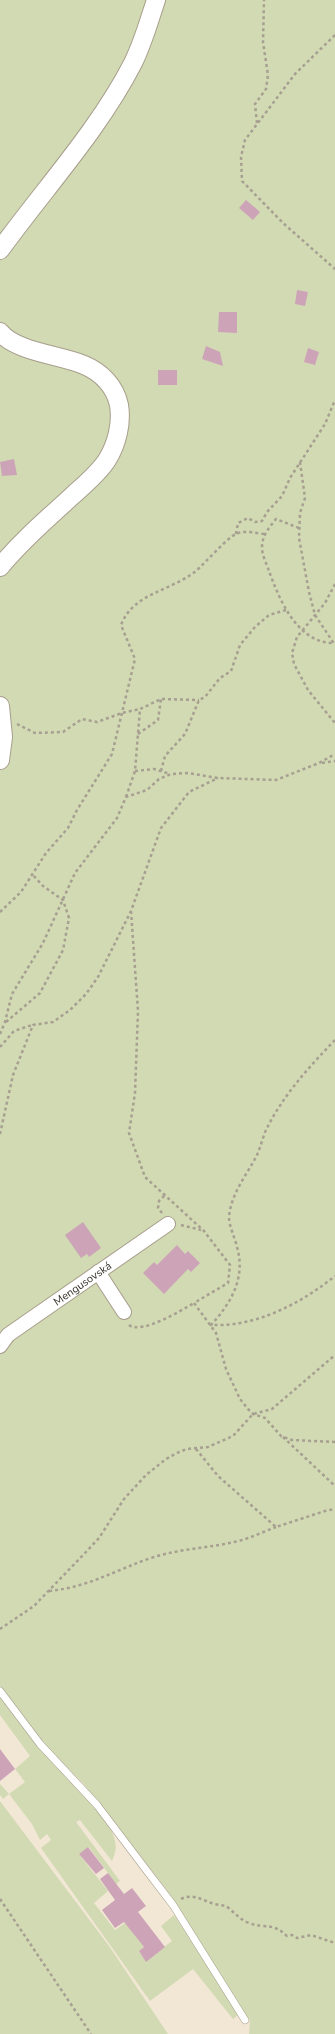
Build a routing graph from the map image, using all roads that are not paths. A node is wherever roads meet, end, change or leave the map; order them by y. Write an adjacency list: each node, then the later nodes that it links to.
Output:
1 (156, 0): 2 (street)
2 (0, 250)
3 (0, 332): 4 (street)
4 (0, 567)
5 (1, 711): 6 (street)
6 (0, 760)
7 (167, 1221): 8 (street, Mengusovská)
8 (98, 1272): 9 (street); 10 (street, Mengusovská)
9 (122, 1308)
10 (0, 1346)
11 (0, 1691): 12 (lane)
12 (245, 2020)

